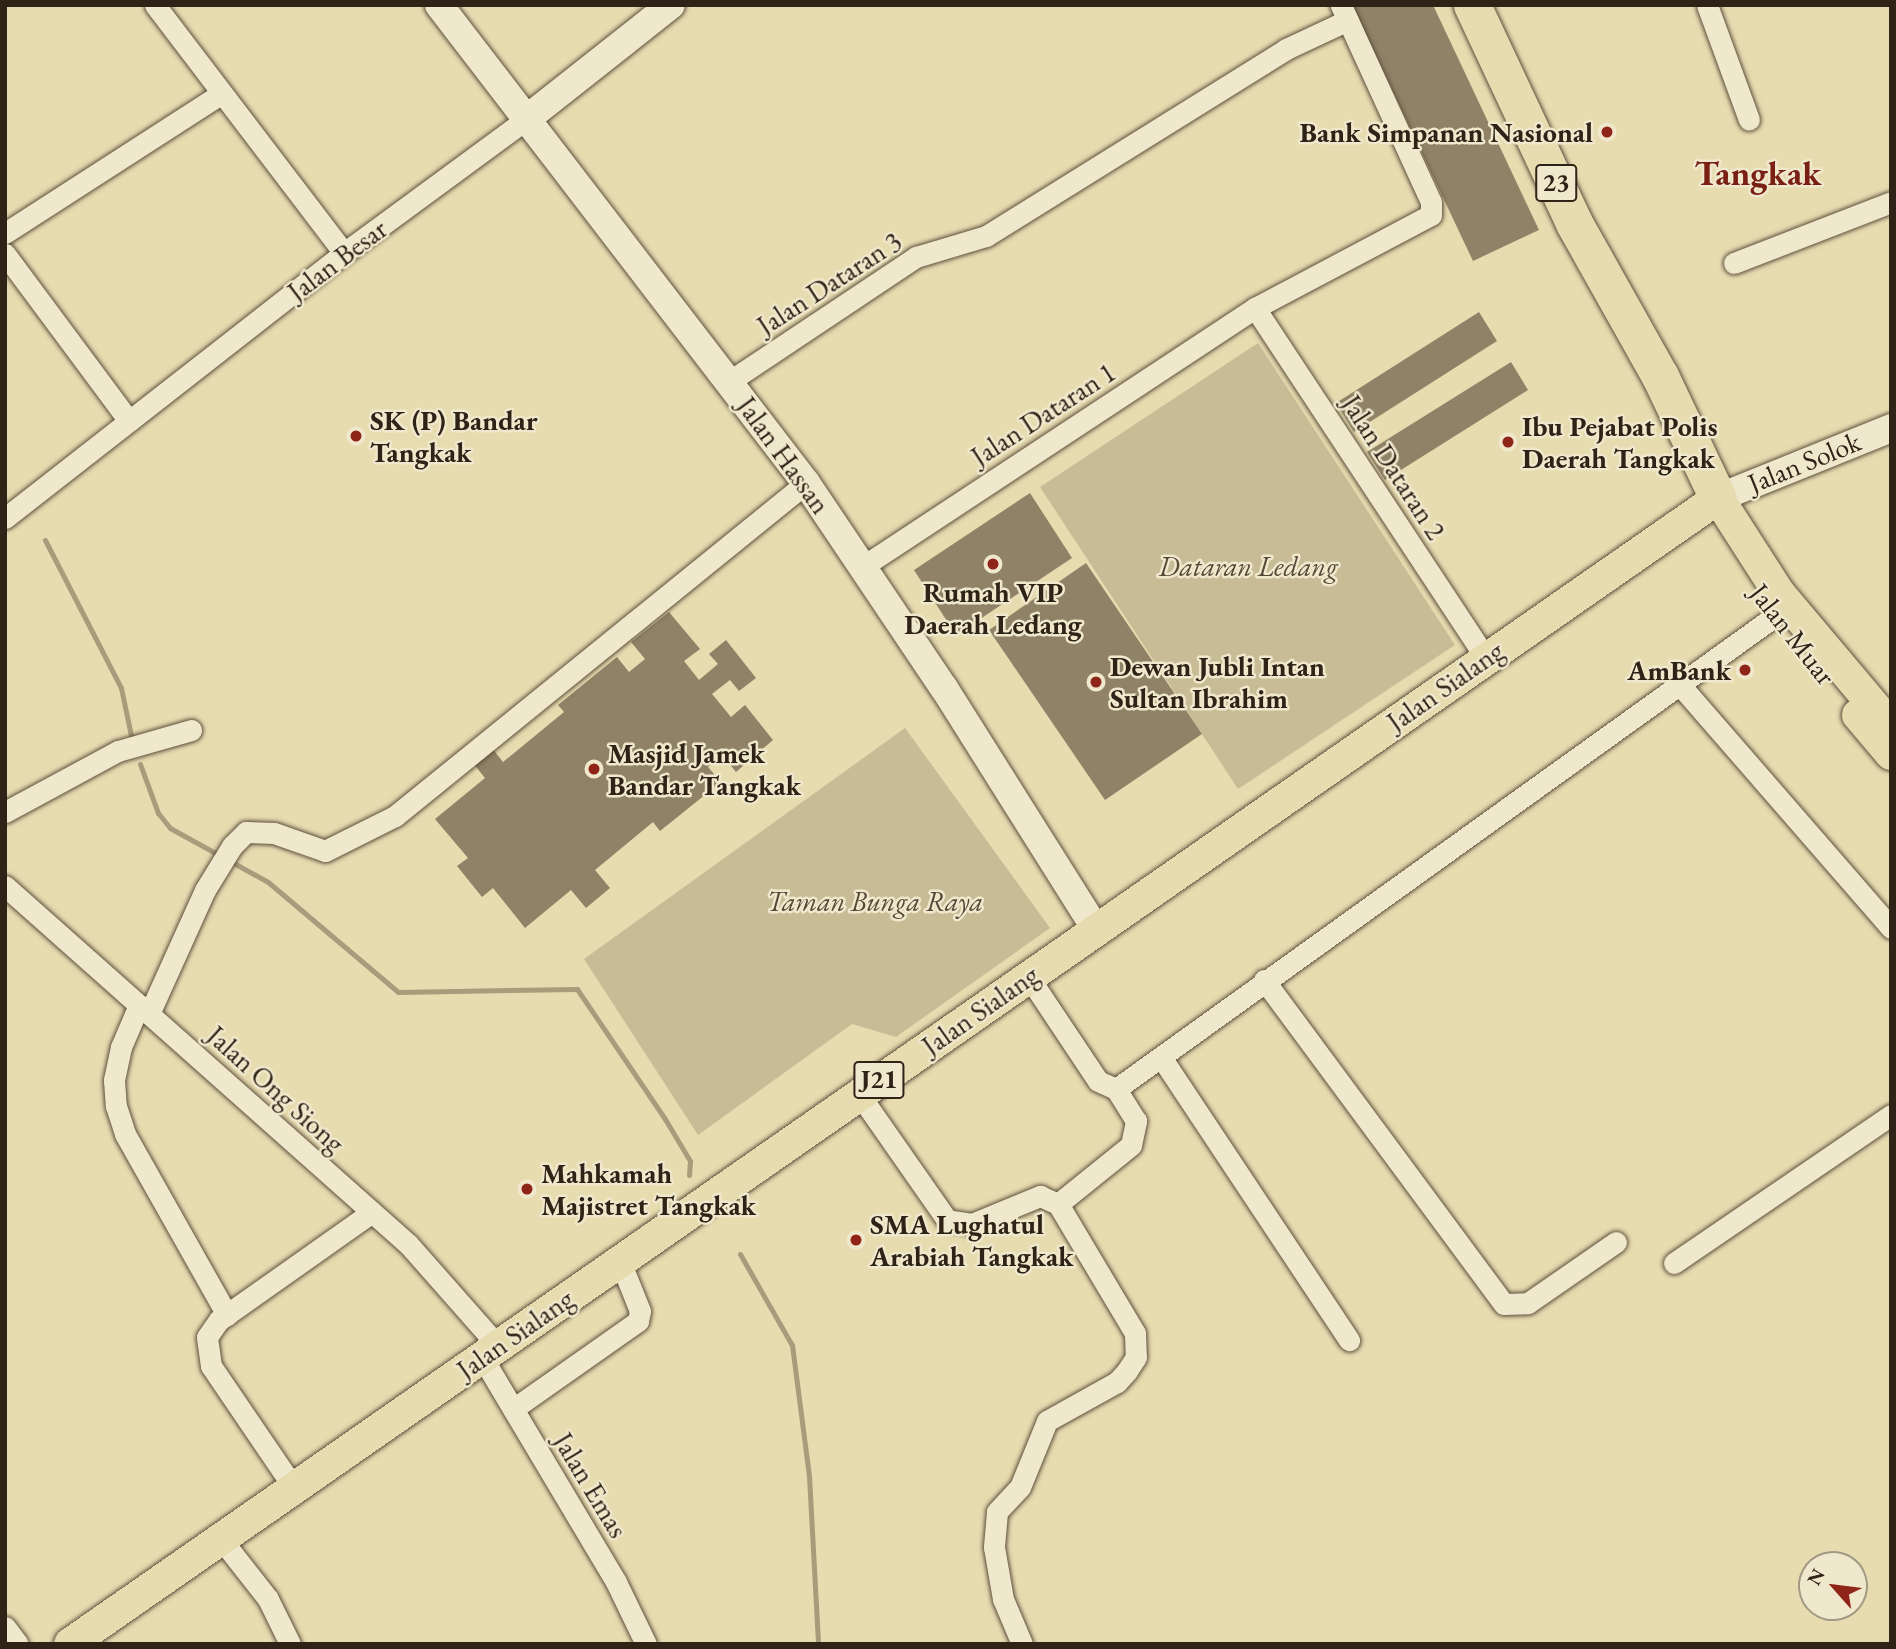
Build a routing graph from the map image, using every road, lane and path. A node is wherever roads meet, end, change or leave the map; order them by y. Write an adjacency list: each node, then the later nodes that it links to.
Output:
1 (155, 5): 7 (street)
2 (439, 5): 9 (street, Jalan Hassan)
3 (670, 5): 9 (street, Jalan Besar)
4 (1472, 5): 20 (highway, 23)
5 (1707, 5): 8 (street)
6 (1344, 12): 15 (street, Jalan Dataran 1); 16 (street, Jalan Dataran 3)
7 (220, 94): 11 (street); 12 (street)
8 (1749, 120)
9 (524, 121): 12 (street, Jalan Besar); 16 (street, Jalan Hassan)
10 (1891, 202): 14 (street)
11 (5, 233)
12 (344, 253): 17 (street, Jalan Besar)
13 (5, 254): 17 (street)
14 (1734, 263)
15 (1255, 308): 22 (street, Jalan Dataran 1); 24 (street, Jalan Dataran 2)
16 (730, 381): 19 (street, Jalan Hassan)
17 (129, 421): 21 (street, Jalan Besar)
18 (1891, 428): 20 (street, Jalan Solok)
19 (806, 482): 22 (street, Jalan Hassan); 35 (street)
20 (1711, 502): 23 (main road, Jalan Muar / 23); 24 (main road, Jalan Sialang / J21); 26 (main road, Jalan Muar / 23)
21 (12, 514)
22 (862, 567): 32 (street, Jalan Hassan)
23 (1774, 616): 25 (street); 28 (main road, Jalan Muar / 23)
24 (1486, 657): 32 (main road, Jalan Sialang / J21)
25 (1680, 685): 31 (street); 34 (street)
26 (1891, 726)
27 (191, 730): 29 (street)
28 (1891, 754)
29 (5, 812)
30 (5, 887): 35 (street, Jalan Ong Siong)
31 (1891, 928)
32 (1096, 929): 33 (main road, Jalan Sialang / J21)
33 (1028, 976): 37 (street); 38 (main road, Jalan Sialang / J21)
34 (1265, 979): 36 (street); 42 (street)
35 (144, 1010): 41 (street, Jalan Ong Siong); 45 (street)
36 (1161, 1057): 37 (street); 46 (street)
37 (1116, 1088): 40 (street)
38 (859, 1094): 40 (street); 43 (main road, Jalan Sialang / J21)
39 (1891, 1115): 44 (street)
40 (1058, 1204): 56 (street)
41 (372, 1212): 45 (street); 47 (street, Jalan Ong Siong)
42 (1616, 1242)
43 (620, 1261): 47 (main road, Jalan Sialang / J21); 48 (street)
44 (1674, 1263)
45 (227, 1315): 49 (street)
46 (1349, 1340)
47 (490, 1351): 48 (street, Jalan Emas); 49 (main road, Jalan Sialang / J21)
48 (513, 1409): 55 (street, Jalan Emas)
49 (295, 1488): 50 (main road, Jalan Sialang / J21)
50 (220, 1539): 53 (main road, Jalan Sialang / J21); 54 (street)
51 (5, 1627): 52 (street)
52 (18, 1644)
53 (70, 1644)
54 (290, 1644)
55 (646, 1644)
56 (1022, 1644)

